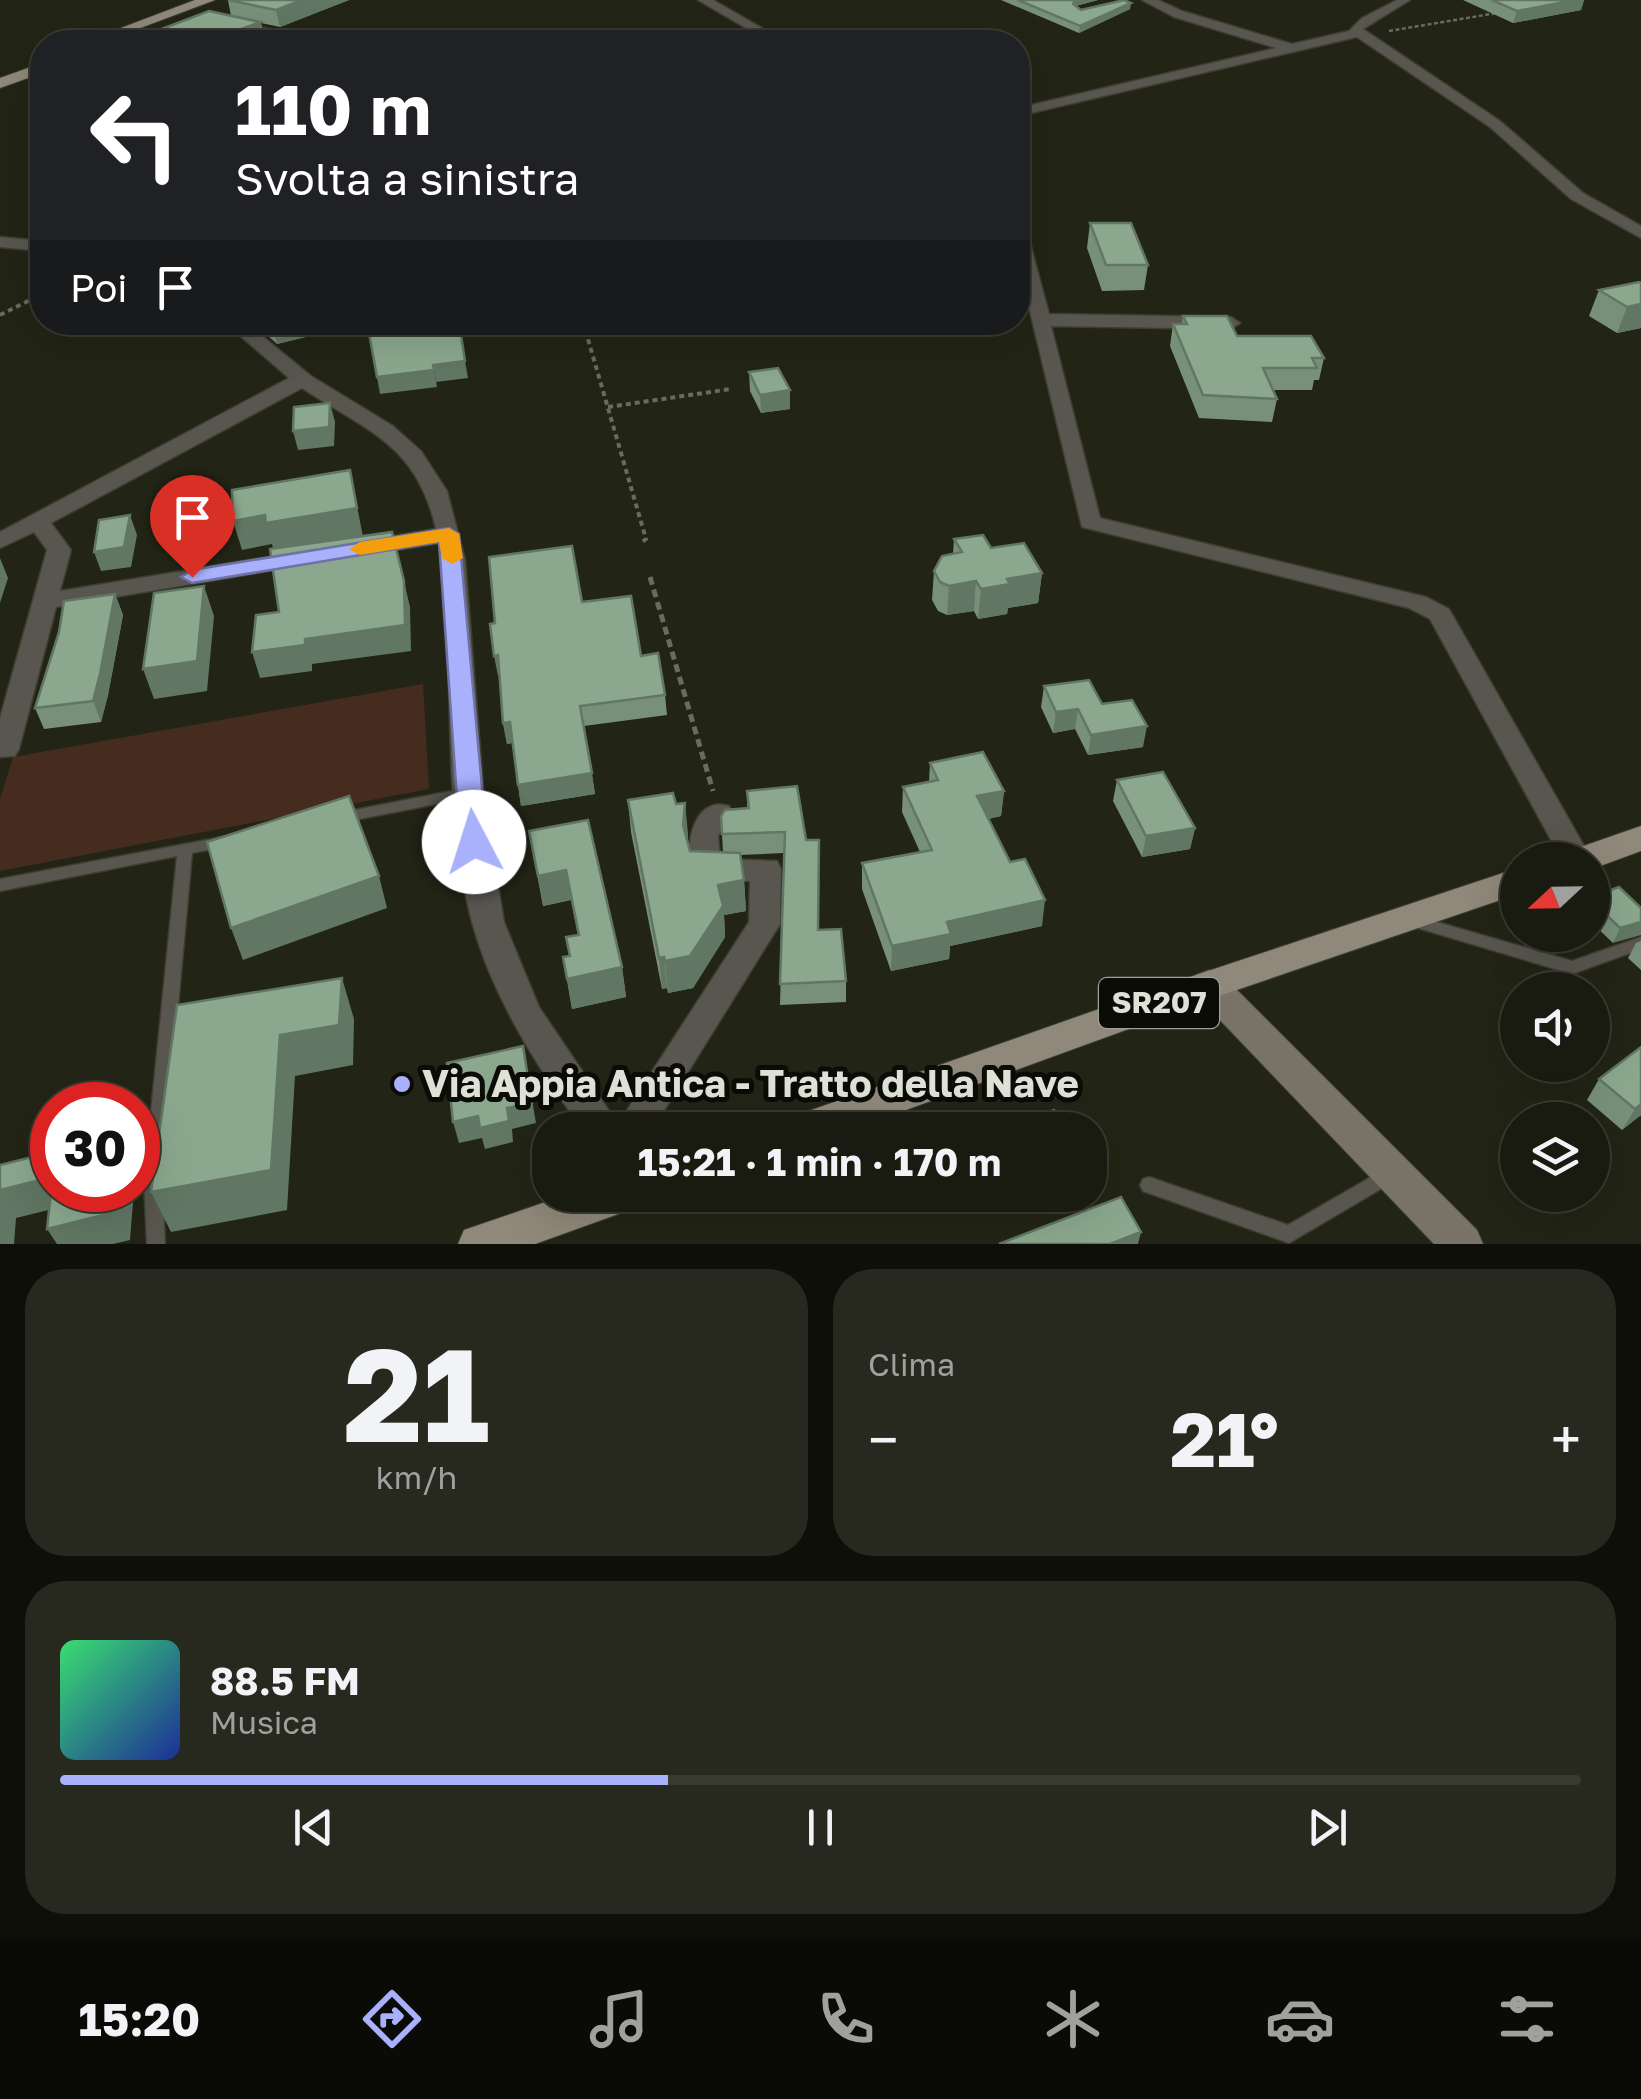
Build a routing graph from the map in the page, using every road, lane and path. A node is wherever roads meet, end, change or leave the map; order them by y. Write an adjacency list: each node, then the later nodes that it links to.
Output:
1 (208, 0): 8 (main road)
2 (225, 0): 9 (main road)
3 (704, 0): 11 (street)
4 (1148, 0): 13 (street)
5 (1404, 0): 12 (street)
6 (1496, 13): 12 (path)
7 (233, 24): 10 (lane)
8 (124, 30)
9 (148, 30)
10 (265, 30)
11 (758, 30)
12 (1361, 34): 13 (street); 17 (street)
13 (1293, 49): 16 (street)
14 (30, 69): 15 (main road)
15 (0, 80)
16 (1030, 109)
17 (1641, 233)
18 (0, 242): 19 (street)
19 (30, 245)
20 (1030, 278): 23 (street)
21 (30, 300): 22 (path)
22 (0, 315)
23 (1040, 320): 24 (street); 42 (street)
24 (1231, 323)
25 (249, 335): 27 (street)
26 (587, 335): 29 (path)
27 (303, 380): 30 (street); 31 (street)
28 (731, 389): 29 (path)
29 (608, 407): 33 (path)
30 (37, 520): 32 (street); 35 (street)
31 (449, 534): 35 (street); 37 (street)
32 (0, 541)
33 (640, 544)
34 (650, 576): 38 (path)
35 (46, 601): 36 (street)
36 (5, 749)
37 (469, 792): 39 (lane); 50 (street)
38 (719, 813): 51 (street)
39 (321, 822)
40 (243, 838): 44 (lane)
41 (1641, 838): 43 (main road)
42 (1569, 842)
43 (1610, 849)
44 (184, 850): 45 (lane); 56 (lane)
45 (0, 885)
46 (1500, 887): 47 (main road, SR207)
47 (1406, 919): 48 (lane); 49 (main road, SR207)
48 (1641, 943)
49 (1210, 985): 52 (main road, SR207); 53 (main road)
50 (589, 1112)
51 (644, 1112)
52 (854, 1112)
53 (1392, 1172): 54 (lane); 58 (main road)
54 (1150, 1186)
55 (571, 1212): 57 (main road)
56 (156, 1244)
57 (478, 1244)
58 (1462, 1244)

